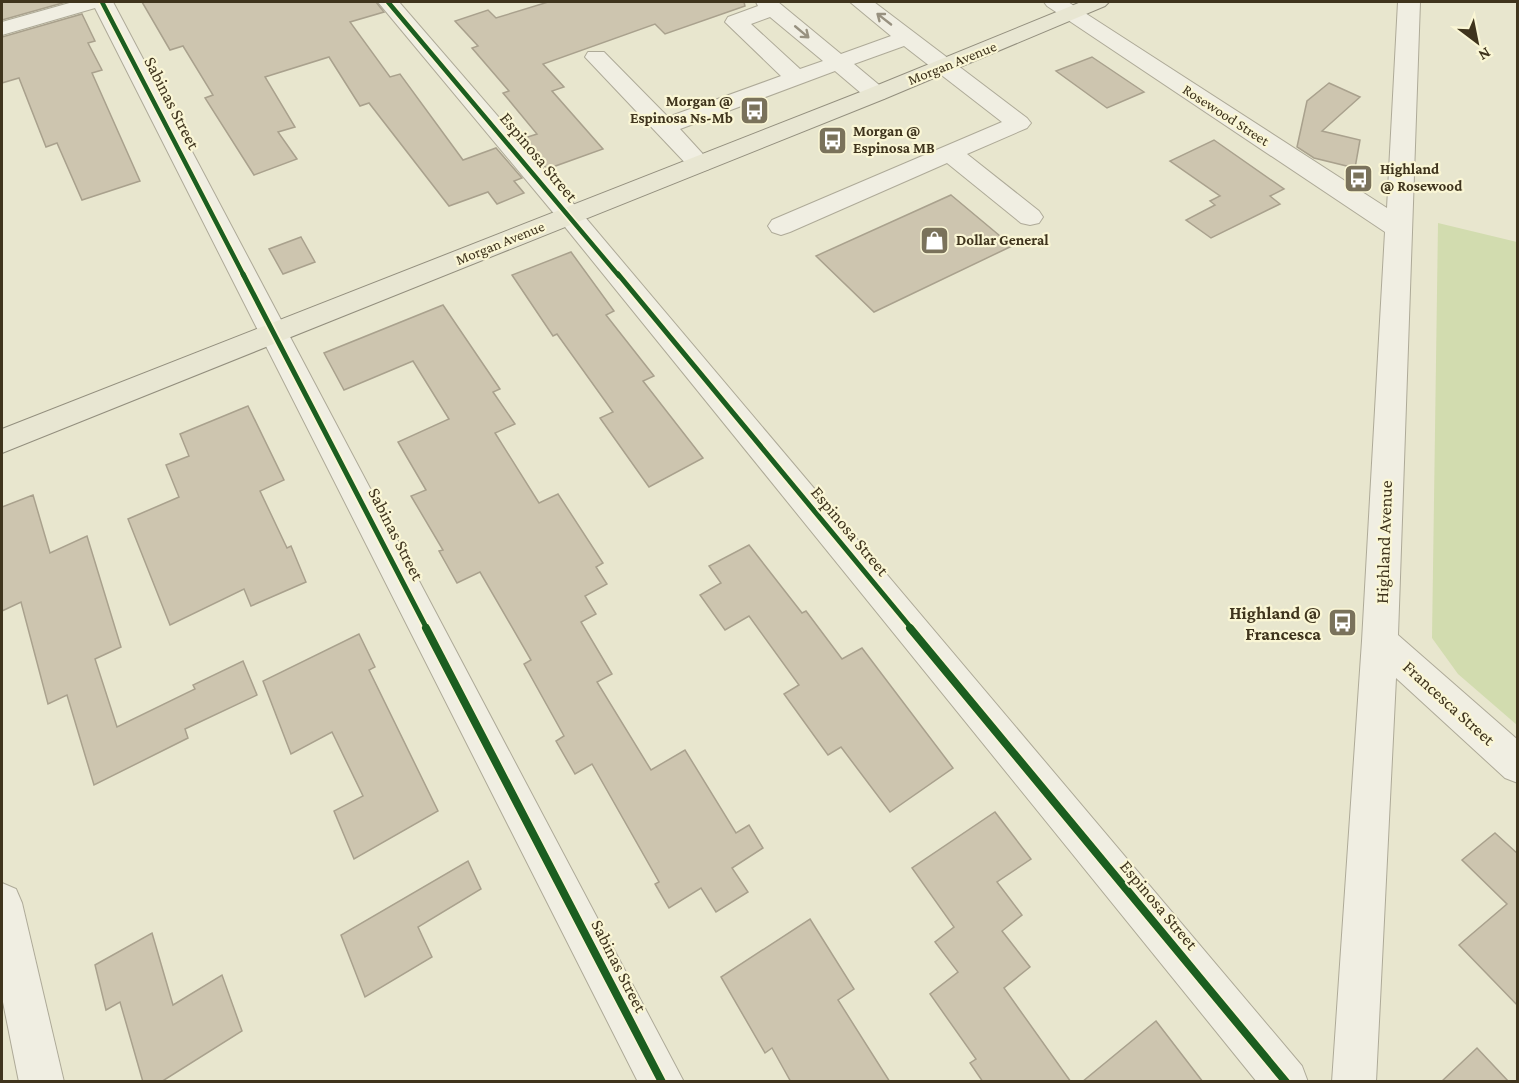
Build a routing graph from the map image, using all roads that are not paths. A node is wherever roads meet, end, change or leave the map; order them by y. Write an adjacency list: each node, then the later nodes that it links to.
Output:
1 (94, 2): 9 (street)
2 (102, 2): 23 (street, Sabinas Street)
3 (388, 2): 19 (street, Espinosa Street)
4 (861, 2): 10 (street, one-way to 4)
5 (1098, 2): 8 (main road, Morgan Avenue)
6 (1409, 2): 22 (street, Highland Avenue)
7 (770, 5): 12 (street, one-way to 12); 14 (street)
8 (1063, 7): 13 (main road, Morgan Avenue); 22 (street, Rosewood Street)
9 (2, 29)
10 (908, 37): 12 (street); 13 (street)
11 (596, 57): 16 (street)
12 (838, 63): 14 (street); 15 (street)
13 (946, 66): 15 (main road, Morgan Avenue); 17 (street)
14 (797, 78): 16 (street)
15 (876, 94): 18 (main road, Morgan Avenue)
16 (663, 127): 18 (street)
17 (950, 153): 20 (street); 21 (street)
18 (699, 164): 19 (main road, Morgan Avenue)
19 (570, 216): 23 (main road, Morgan Avenue); 30 (street, Espinosa Street)
20 (1030, 217)
21 (781, 226)
22 (1397, 227): 25 (street, Highland Avenue)
23 (274, 333): 24 (main road, Morgan Avenue); 29 (street, Sabinas Street)
24 (2, 441)
25 (1380, 641): 26 (street, Francesca Street); 31 (street, Highland Avenue)
26 (1518, 765)
27 (2, 903): 28 (street)
28 (42, 1082)
29 (662, 1082)
30 (1286, 1082)
31 (1354, 1082)

